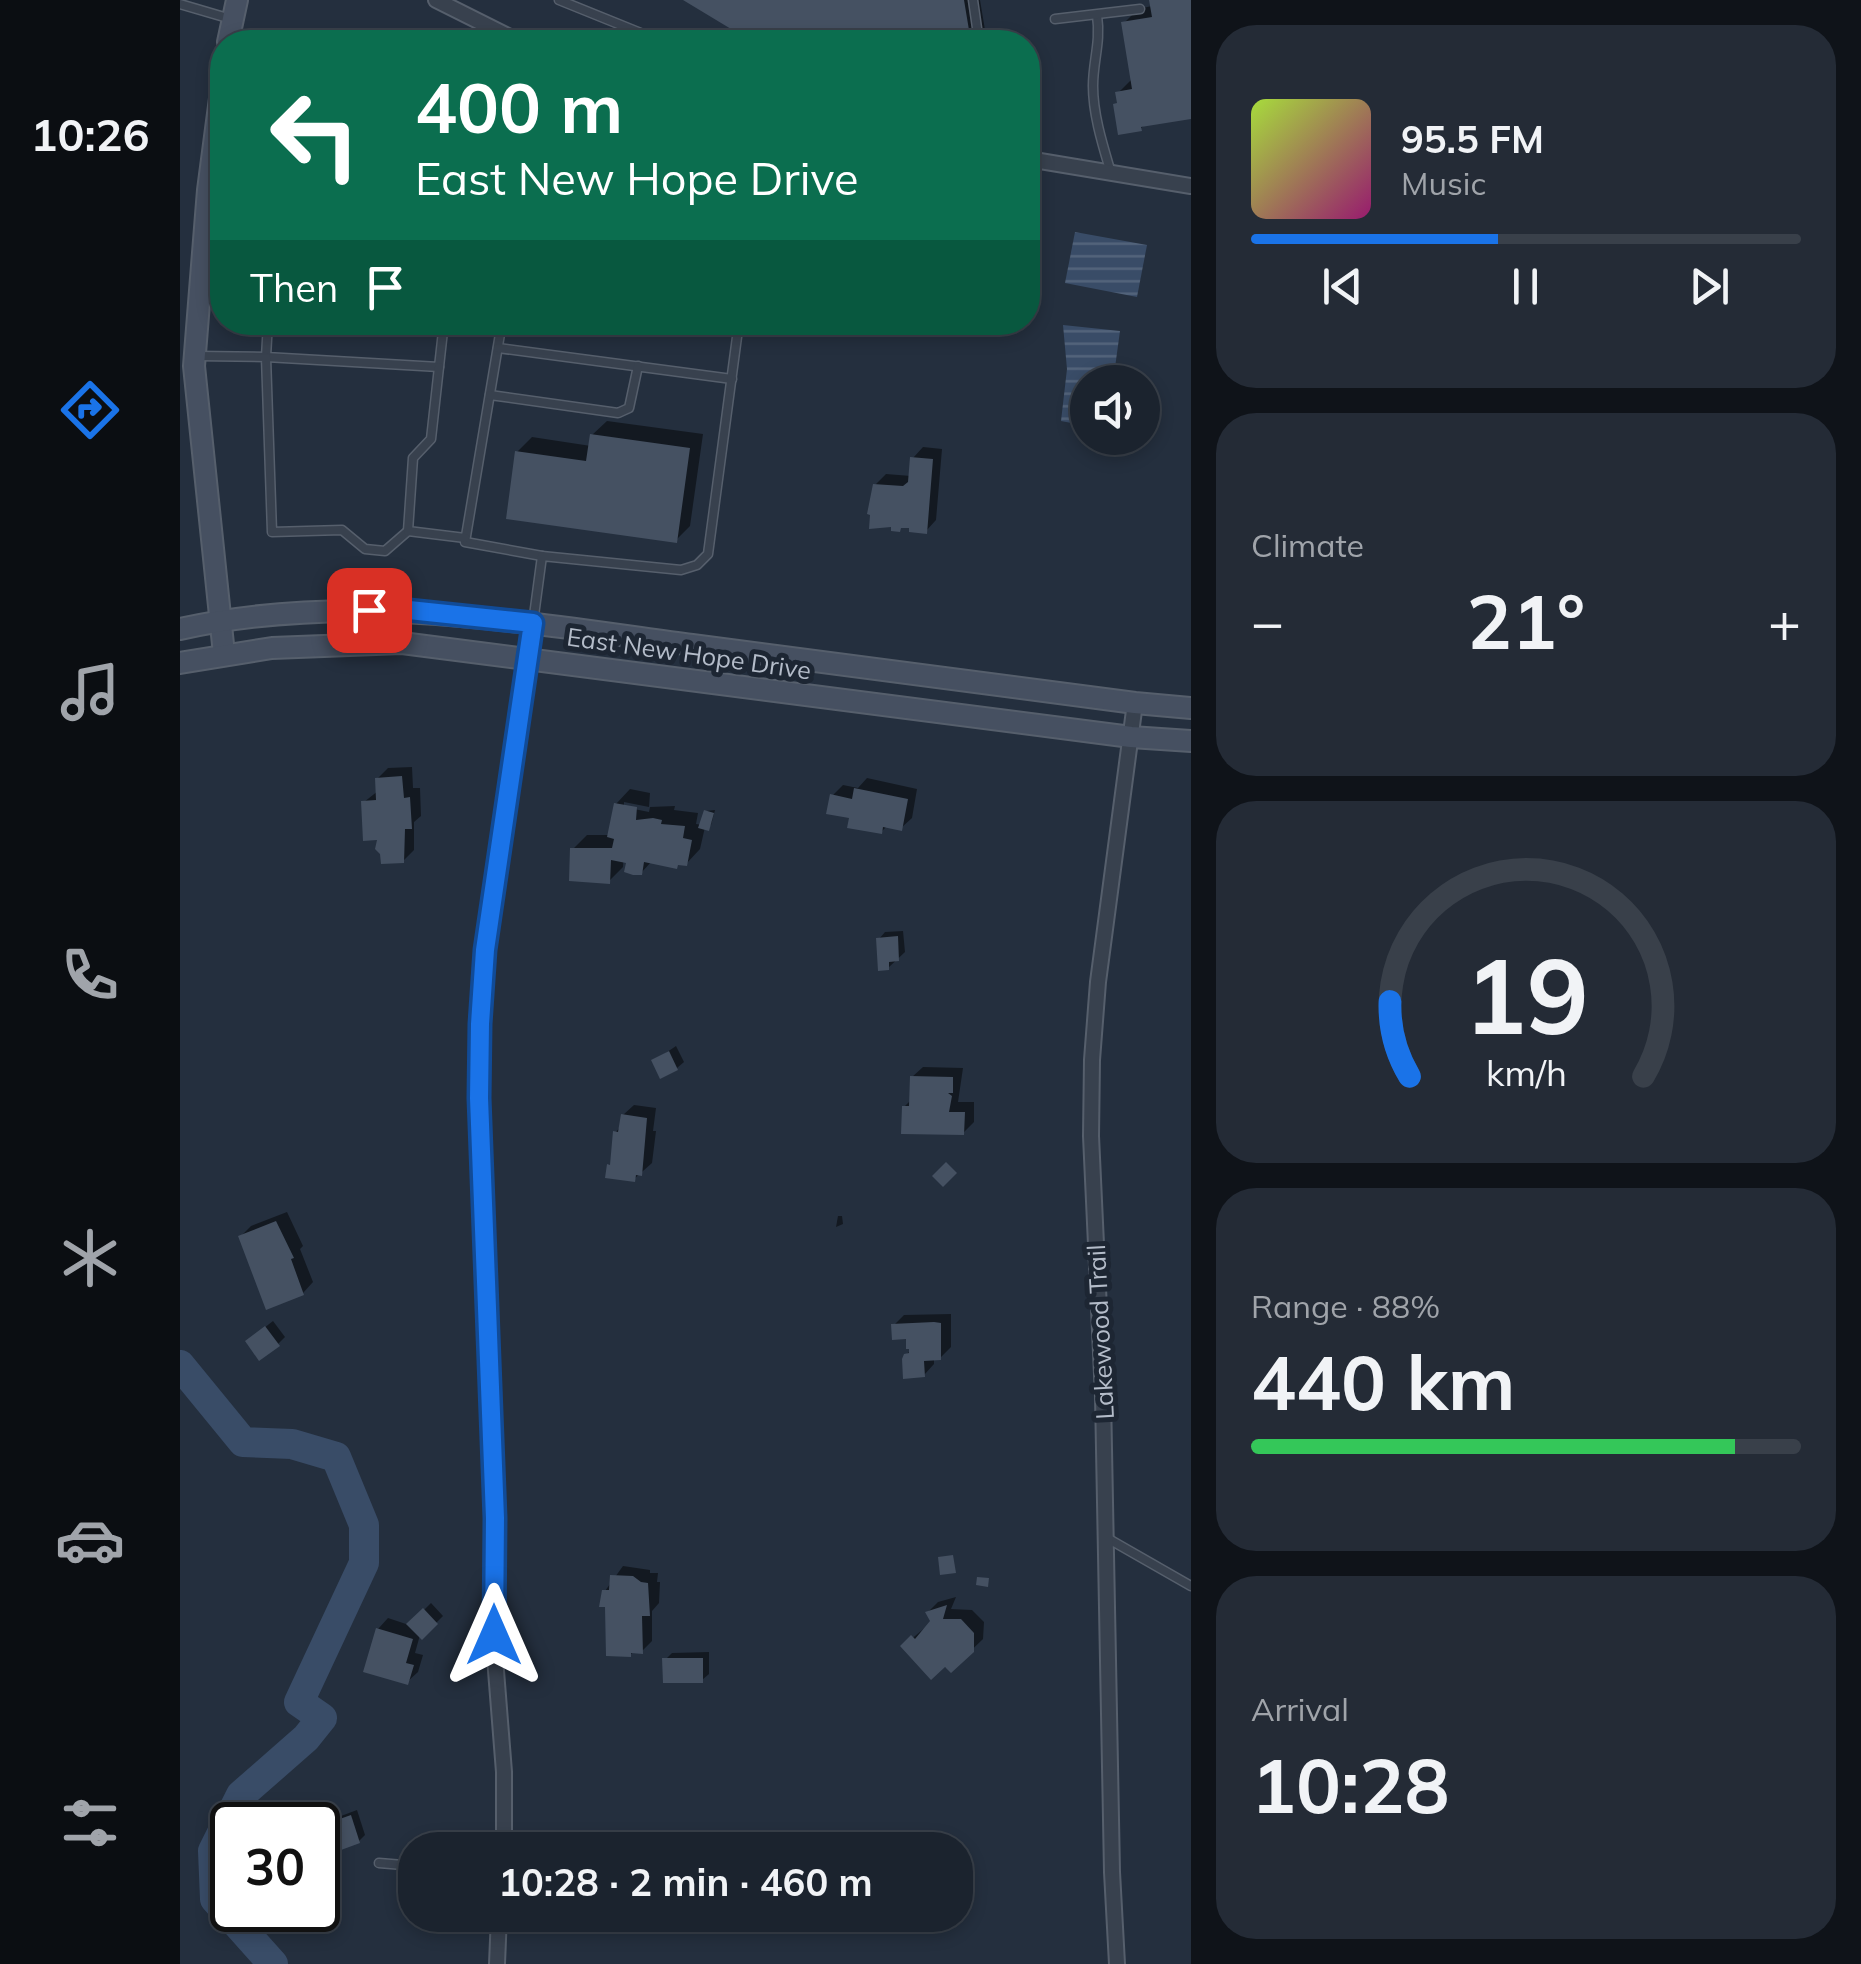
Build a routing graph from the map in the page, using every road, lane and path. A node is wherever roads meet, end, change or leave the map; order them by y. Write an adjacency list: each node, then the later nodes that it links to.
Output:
1 (436, 0): 5 (street)
2 (558, 0): 11 (lane)
3 (973, 0): 12 (lane)
4 (180, 4): 7 (lane)
5 (462, 6): 10 (street)
6 (1140, 9): 8 (lane)
7 (234, 10)
8 (1097, 15): 9 (lane); 14 (lane)
9 (1055, 19)
10 (501, 30)
11 (626, 30)
12 (977, 30)
13 (1040, 161): 14 (street)
14 (1111, 172): 16 (street)
15 (210, 175): 23 (street)
16 (1191, 186)
17 (267, 335): 22 (lane)
18 (443, 335): 24 (lane)
19 (500, 335): 21 (lane)
20 (738, 335): 26 (lane)
21 (498, 348): 25 (lane); 27 (lane)
22 (266, 357): 23 (lane); 24 (lane); 28 (lane)
23 (190, 363): 31 (street)
24 (439, 366): 28 (lane)
25 (638, 366): 26 (lane); 27 (lane)
26 (732, 379): 30 (lane)
27 (490, 395): 29 (lane)
28 (408, 531): 29 (lane)
29 (465, 538): 30 (lane)
30 (542, 556): 32 (lane)
31 (220, 620): 32 (street, East New Hope Drive); 33 (street, East New Hope Drive); 34 (street)
32 (533, 623): 35 (street); 37 (street, East New Hope Drive)
33 (180, 629)
34 (224, 654): 35 (street, East New Hope Drive); 36 (street, East New Hope Drive)
35 (528, 656): 39 (street, East New Hope Drive); 43 (street)
36 (180, 664)
37 (1135, 704): 38 (street, East New Hope Drive); 39 (street, Lakewood Trail)
38 (1191, 708)
39 (1131, 737): 40 (street, East New Hope Drive); 41 (street, Lakewood Trail)
40 (1191, 741)
41 (1107, 1538): 42 (lane); 48 (street, Lakewood Trail)
42 (1191, 1586)
43 (504, 1832)
44 (379, 1863): 45 (lane)
45 (398, 1865)
46 (498, 1932): 47 (street)
47 (497, 1964)
48 (1117, 1964)

